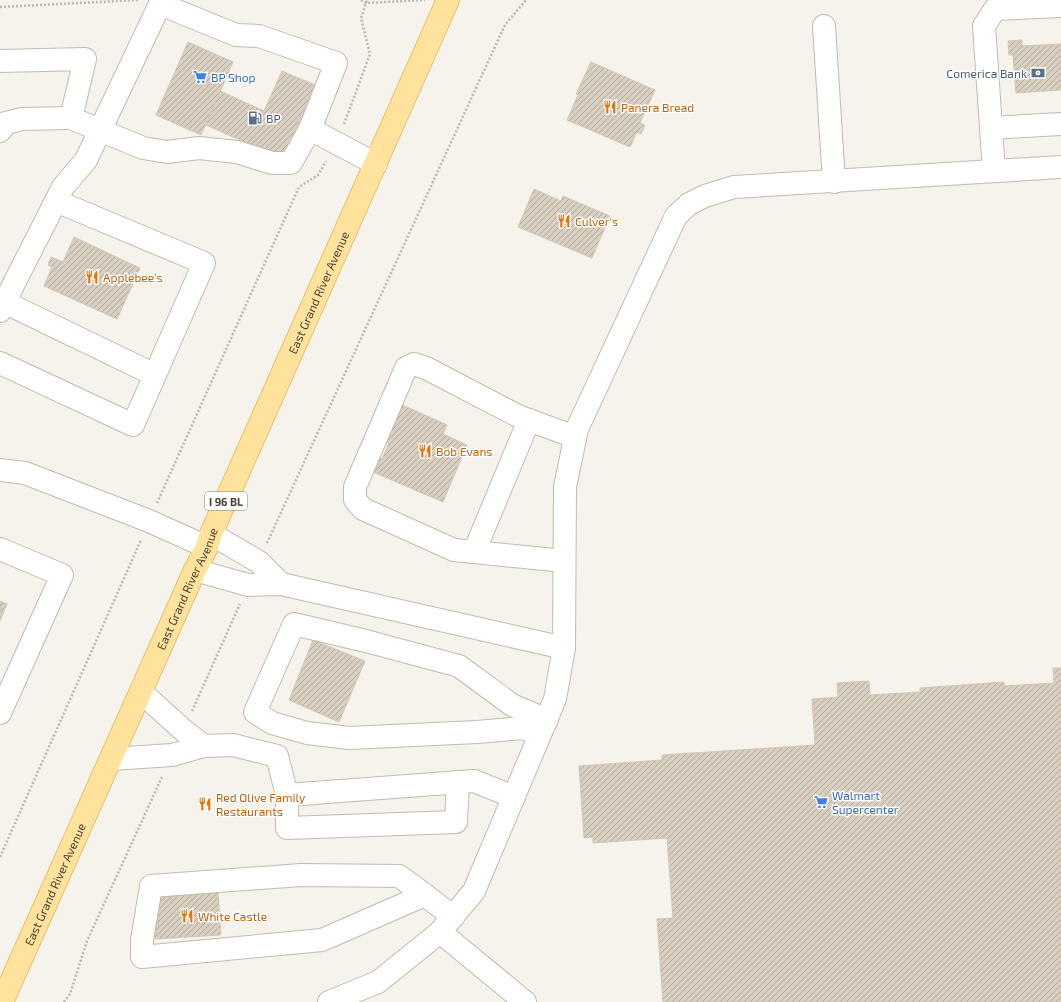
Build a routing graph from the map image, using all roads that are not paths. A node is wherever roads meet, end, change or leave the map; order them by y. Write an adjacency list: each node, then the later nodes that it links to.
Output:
1 (448, 0): 12 (main road, East Grand River Avenue / I 96 BL)
2 (154, 1): 10 (lane); 11 (lane)
3 (1061, 6): 9 (lane)
4 (824, 26): 15 (lane)
5 (0, 61): 6 (lane)
6 (71, 118): 7 (lane); 11 (lane)
7 (2, 124)
8 (1061, 124): 9 (lane)
9 (991, 128): 14 (lane)
10 (310, 129): 11 (lane); 12 (lane)
11 (100, 131): 16 (lane)
12 (376, 164): 23 (main road, East Grand River Avenue / I 96 BL)
13 (1061, 167): 14 (lane)
14 (994, 171): 15 (lane)
15 (834, 182): 21 (lane)
16 (56, 201): 17 (lane); 19 (lane)
17 (2, 306): 19 (lane)
18 (0, 363): 19 (lane)
19 (155, 375)
20 (528, 420): 21 (lane); 25 (lane); 25 (lane)
21 (575, 437): 26 (lane)
22 (0, 470): 23 (lane)
23 (209, 541): 27 (main road, East Grand River Avenue / I 96 BL); 28 (lane)
24 (0, 549): 32 (lane)
25 (474, 552): 26 (lane)
26 (564, 561): 29 (lane)
27 (195, 570): 28 (lane); 30 (main road, East Grand River Avenue / I 96 BL)
28 (280, 584): 29 (lane)
29 (564, 648): 33 (lane)
30 (141, 692): 35 (lane); 36 (main road, East Grand River Avenue / I 96 BL)
31 (497, 694): 33 (lane); 34 (lane); 34 (lane)
32 (0, 713)
33 (543, 727): 34 (lane); 39 (lane)
34 (495, 730)
35 (204, 746): 36 (lane); 38 (lane)
36 (112, 759): 42 (main road, East Grand River Avenue / I 96 BL)
37 (458, 782): 38 (lane); 38 (lane); 39 (lane)
38 (287, 795)
39 (514, 797): 41 (lane)
40 (425, 896): 40 (lane); 41 (lane)
41 (446, 924): 43 (lane); 44 (lane)
42 (2, 1002)
43 (329, 1002)
44 (525, 1002)

